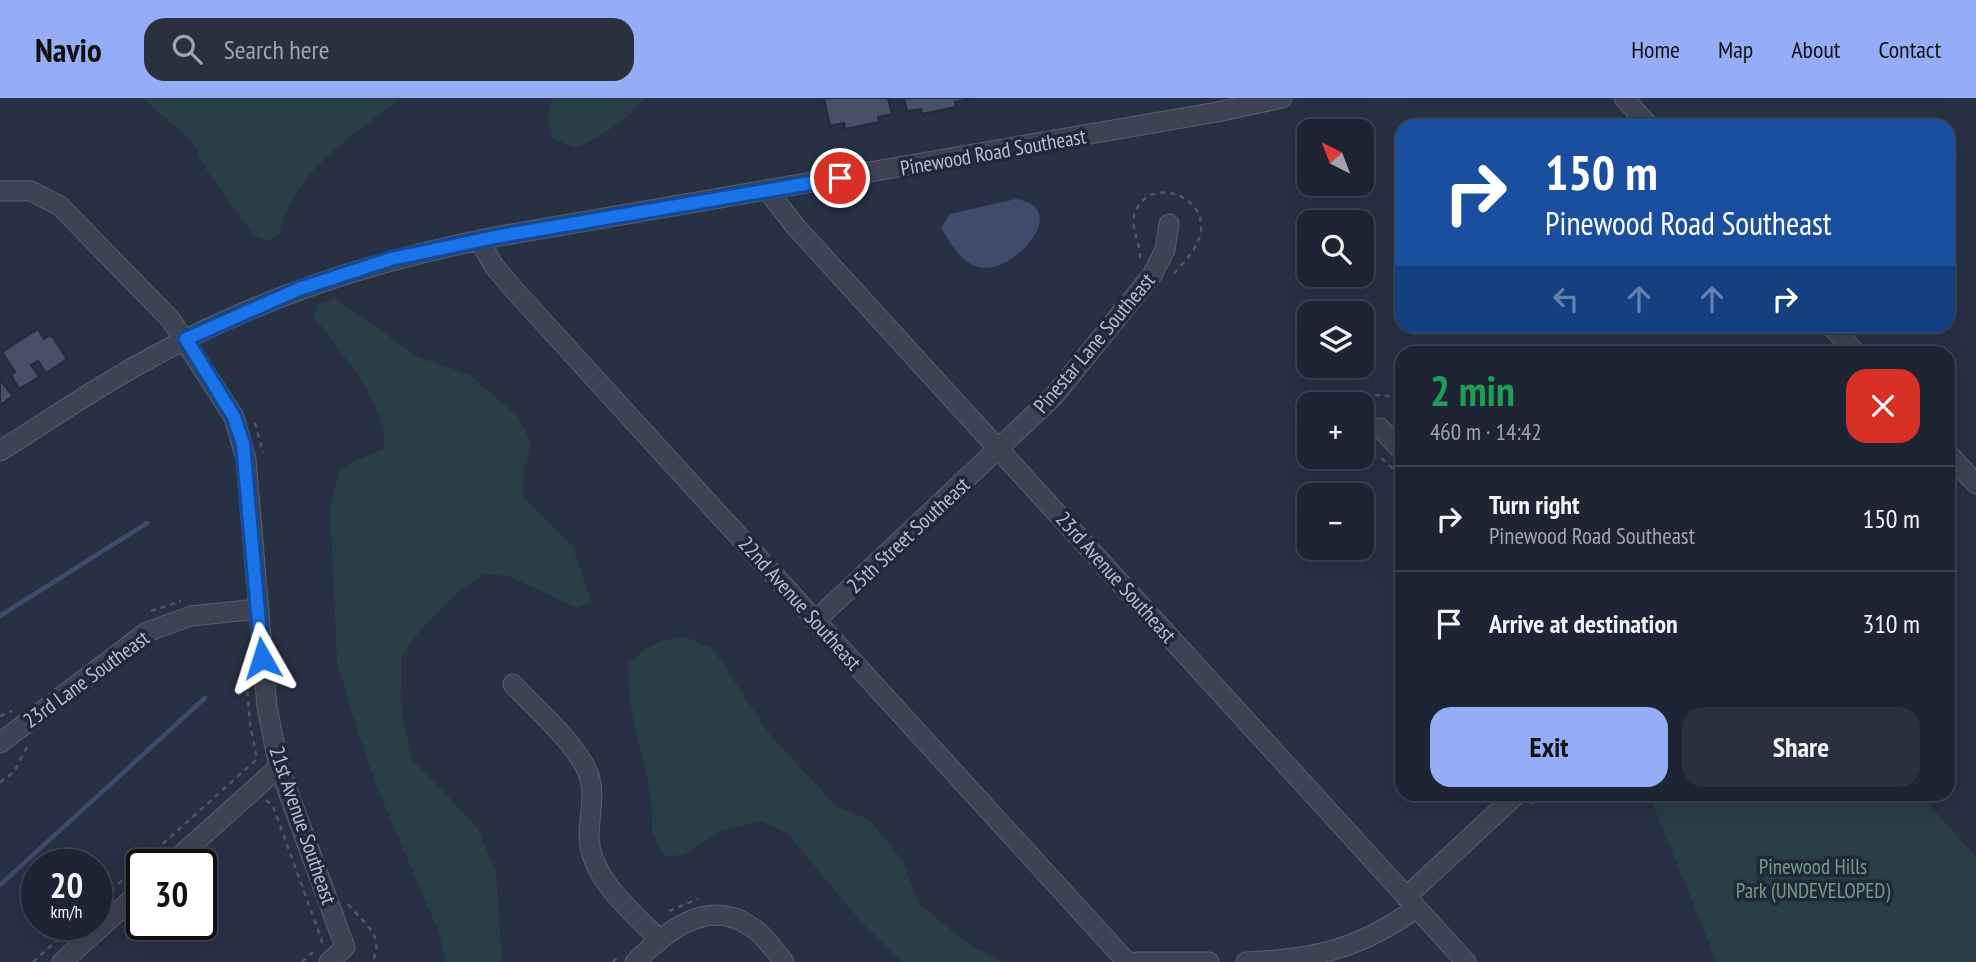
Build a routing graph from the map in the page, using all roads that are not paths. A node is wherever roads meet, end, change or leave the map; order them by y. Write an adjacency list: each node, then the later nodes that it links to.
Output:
1 (1282, 98): 5 (street, Pinewood Road Southeast)
2 (1624, 98): 3 (street)
3 (1643, 119)
4 (0, 191): 9 (street, 21st Avenue Southeast)
5 (768, 191): 7 (street, Pinewood Road Southeast); 13 (street, 23rd Avenue Southeast)
6 (1169, 224): 13 (street, Pinestar Lane Southeast)
7 (479, 240): 9 (street, Pinewood Road Southeast); 18 (street, 22nd Avenue Southeast)
8 (1838, 333): 10 (street)
9 (186, 339): 14 (street, Pinewood Road Southeast); 17 (street, 21st Avenue Southeast)
10 (1850, 346)
11 (1380, 428): 12 (street)
12 (1395, 444)
13 (998, 448): 18 (street, 25th Street Southeast); 24 (street, 23rd Avenue Southeast)
14 (0, 451)
15 (1955, 461): 16 (street)
16 (1976, 484)
17 (257, 609): 20 (street, 23rd Lane Southeast); 21 (street, 21st Avenue Southeast)
18 (816, 620): 31 (street, 22nd Avenue Southeast)
19 (513, 684): 26 (street)
20 (0, 743)
21 (279, 767): 23 (street); 28 (street, 21st Avenue Southeast)
22 (1522, 801): 24 (street)
23 (188, 849)
24 (1411, 902): 34 (street); 35 (street, 23rd Avenue Southeast)
25 (126, 904): 27 (street)
26 (660, 940): 29 (street); 30 (street)
27 (62, 962)
28 (329, 962)
29 (635, 962)
30 (785, 962)
31 (1127, 962)
32 (1137, 962): 33 (street)
33 (1209, 962)
34 (1246, 962)
35 (1465, 962)

